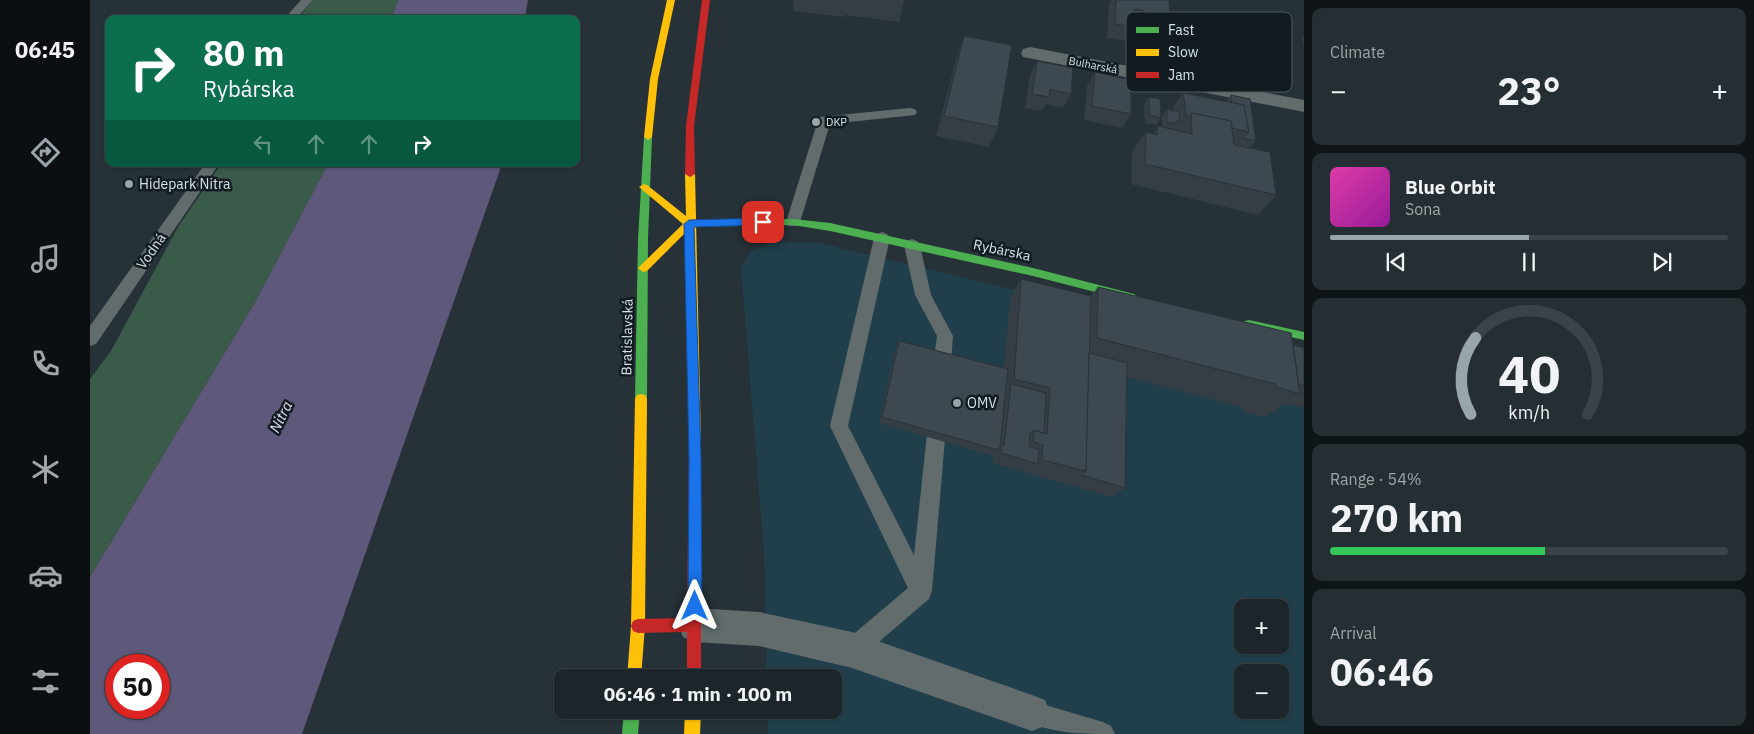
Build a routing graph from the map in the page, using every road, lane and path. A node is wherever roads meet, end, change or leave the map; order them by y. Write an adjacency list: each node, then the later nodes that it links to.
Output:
1 (307, 0): 4 (lane)
2 (674, 0): 11 (main road, Bratislavská)
3 (703, 2): 13 (main road)
4 (294, 15)
5 (1030, 54): 6 (street, Bulharská)
6 (1126, 72)
7 (1230, 92): 8 (street, Bulharská)
8 (1304, 106)
9 (910, 112): 12 (lane)
10 (210, 167): 20 (lane, Vodná)
11 (644, 187): 13 (main road); 16 (main road, Bratislavská)
12 (793, 222): 13 (main road, Rybárska); 14 (main road, Rybárska)
13 (689, 224): 16 (main road); 22 (main road)
14 (882, 238): 15 (main road, Rybárska); 21 (lane)
15 (912, 245): 17 (main road, Rybárska); 21 (lane)
16 (642, 268): 23 (main road, Bratislavská)
17 (1146, 301)
18 (1239, 322): 19 (main road)
19 (1304, 336)
20 (90, 339)
21 (921, 591): 24 (lane)
22 (695, 625): 23 (main road); 24 (street); 26 (main road)
23 (638, 626): 25 (main road, Bratislavská)
24 (852, 650): 27 (street)
25 (635, 669)
26 (694, 669)
27 (1032, 713): 32 (lane)
28 (631, 719): 30 (main road)
29 (692, 719): 31 (main road)
30 (630, 734)
31 (692, 734)
32 (1103, 734)

